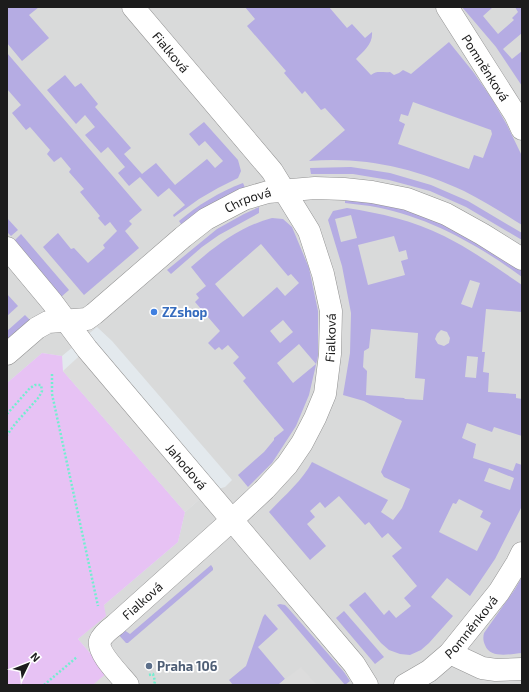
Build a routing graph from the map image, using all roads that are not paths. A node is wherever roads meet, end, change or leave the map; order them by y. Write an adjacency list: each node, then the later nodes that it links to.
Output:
1 (133, 7): 4 (street, Fialková)
2 (446, 7): 3 (street, Pomněnková)
3 (522, 129)
4 (284, 191): 6 (street, Chrpová); 7 (street, Chrpová); 9 (street, Fialková)
5 (7, 248): 7 (street, Jahodová)
6 (522, 260)
7 (67, 321): 8 (street, Chrpová); 9 (street, Jahodová)
8 (7, 354)
9 (232, 520): 13 (street, Fialková); 14 (street, Jahodová)
10 (522, 553): 11 (street, Pomněnková)
11 (450, 653): 12 (street); 15 (street, Pomněnková)
12 (522, 669)
13 (128, 685)
14 (366, 685)
15 (404, 685)

